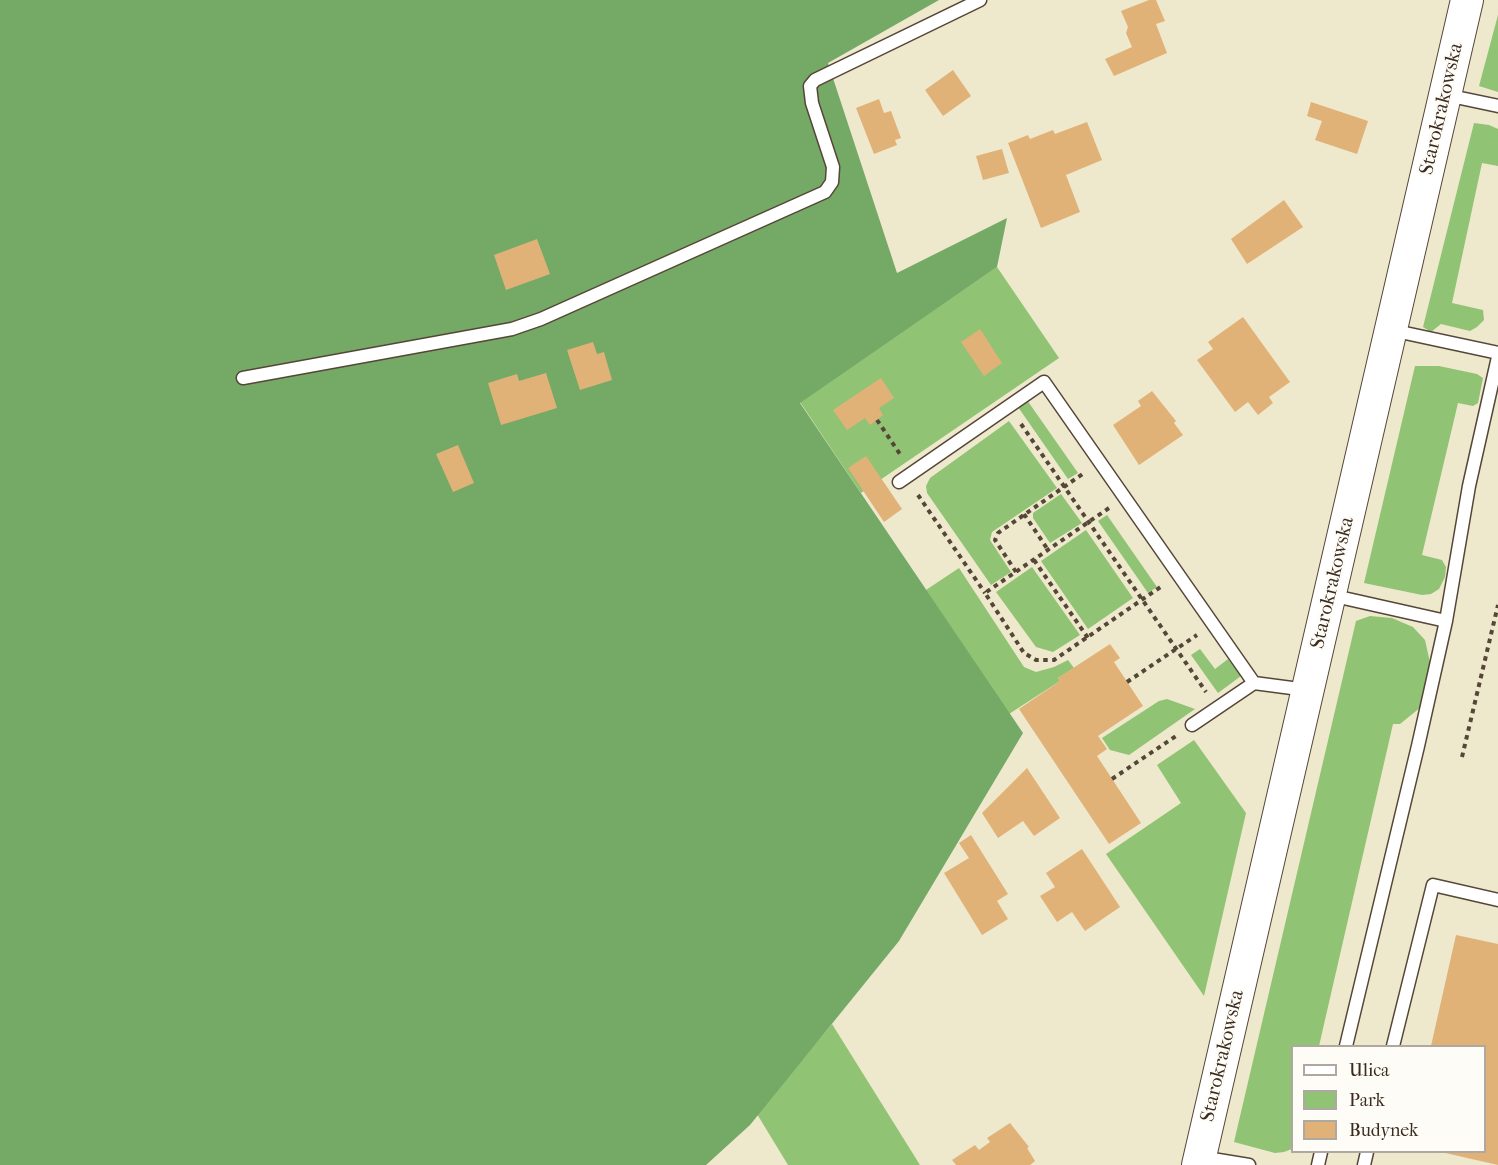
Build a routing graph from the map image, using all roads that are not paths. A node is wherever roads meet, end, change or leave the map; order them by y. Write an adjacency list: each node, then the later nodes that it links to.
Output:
1 (980, 0): 7 (lane)
2 (1467, 0): 3 (street, Starokrakowska)
3 (1445, 95): 4 (lane); 5 (street, Starokrakowska)
4 (1498, 106)
5 (1390, 330): 6 (lane); 9 (street, Starokrakowska)
6 (1498, 355): 10 (lane)
7 (243, 378)
8 (906, 477): 11 (lane)
9 (1330, 595): 10 (lane); 12 (street, Starokrakowska)
10 (1446, 621): 15 (lane)
11 (1254, 682): 12 (lane); 13 (lane)
12 (1308, 690): 17 (street, Starokrakowska)
13 (1192, 725)
14 (1498, 900): 16 (lane)
15 (1346, 1045)
16 (1393, 1045)
17 (1199, 1161): 18 (lane)
18 (1249, 1165)

